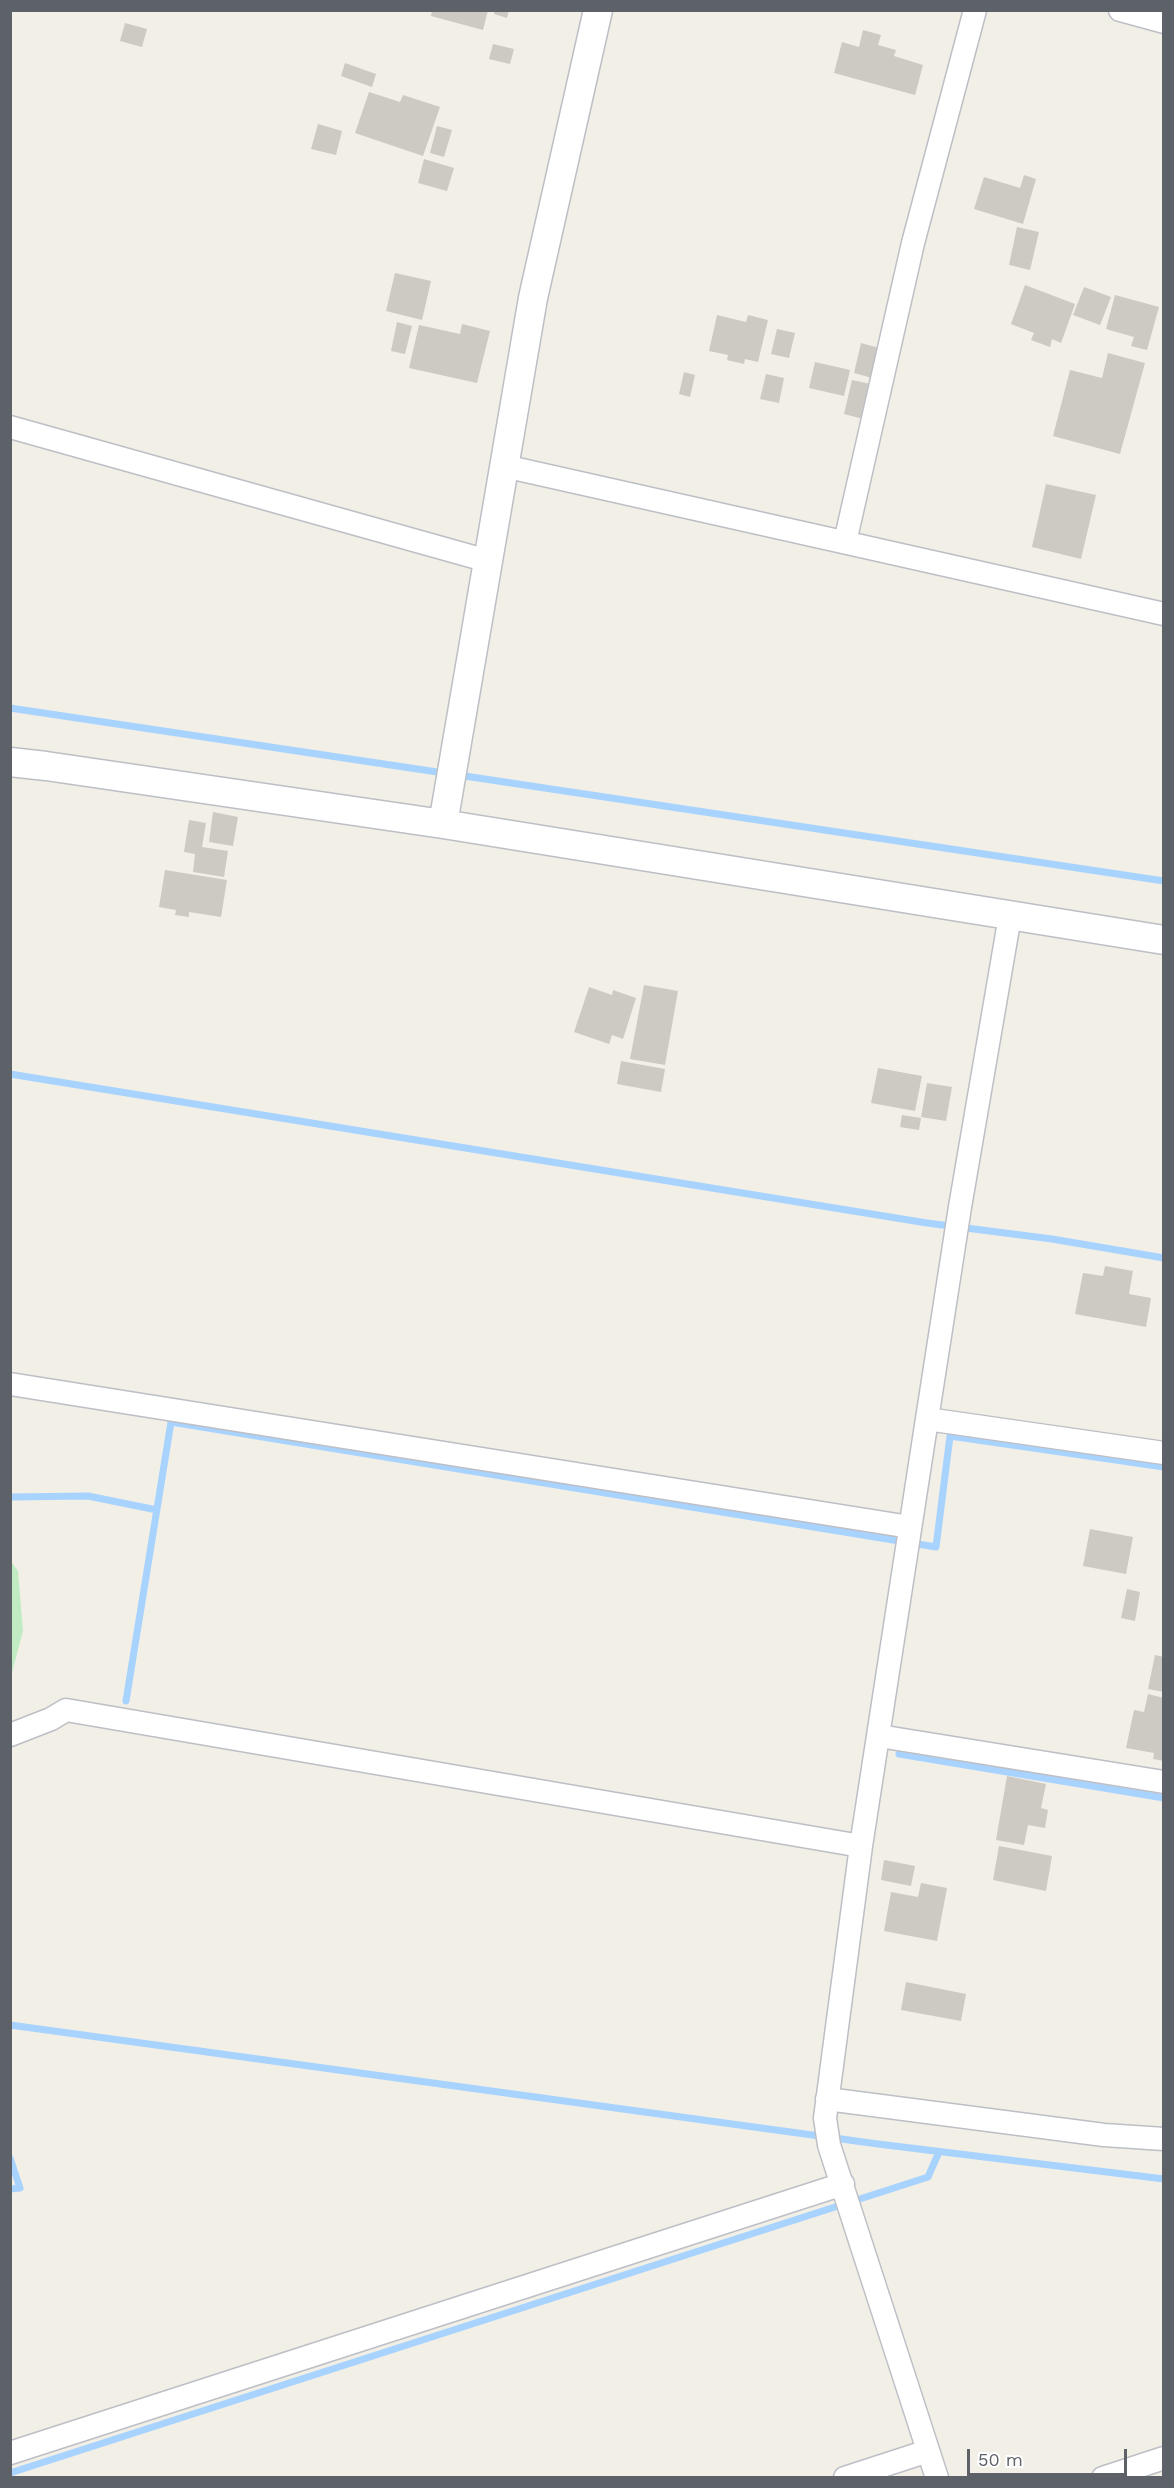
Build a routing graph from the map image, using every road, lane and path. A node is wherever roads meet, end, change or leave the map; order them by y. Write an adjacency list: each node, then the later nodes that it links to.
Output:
1 (598, 10): 6 (street)
2 (975, 10): 7 (street)
3 (1120, 10): 4 (street)
4 (1164, 22)
5 (10, 427): 8 (street)
6 (504, 466): 7 (street); 8 (street)
7 (845, 542): 9 (street)
8 (488, 561): 11 (street)
9 (1164, 614)
10 (10, 762): 11 (street)
11 (443, 824): 12 (street)
12 (1011, 915): 13 (street); 15 (street)
13 (1164, 940)
14 (10, 1384): 17 (street)
15 (927, 1419): 16 (street); 17 (street)
16 (1164, 1453)
17 (909, 1537): 19 (street)
18 (10, 1735): 21 (street)
19 (879, 1737): 20 (street); 21 (street)
20 (1164, 1782)
21 (861, 1846): 22 (street)
22 (826, 2108): 23 (street); 24 (street)
23 (1164, 2139)
24 (847, 2197): 25 (street); 26 (street)
25 (928, 2451): 28 (street); 29 (street)
26 (10, 2453)
27 (1164, 2458): 30 (street)
28 (846, 2478)
29 (937, 2478)
30 (1103, 2478)

